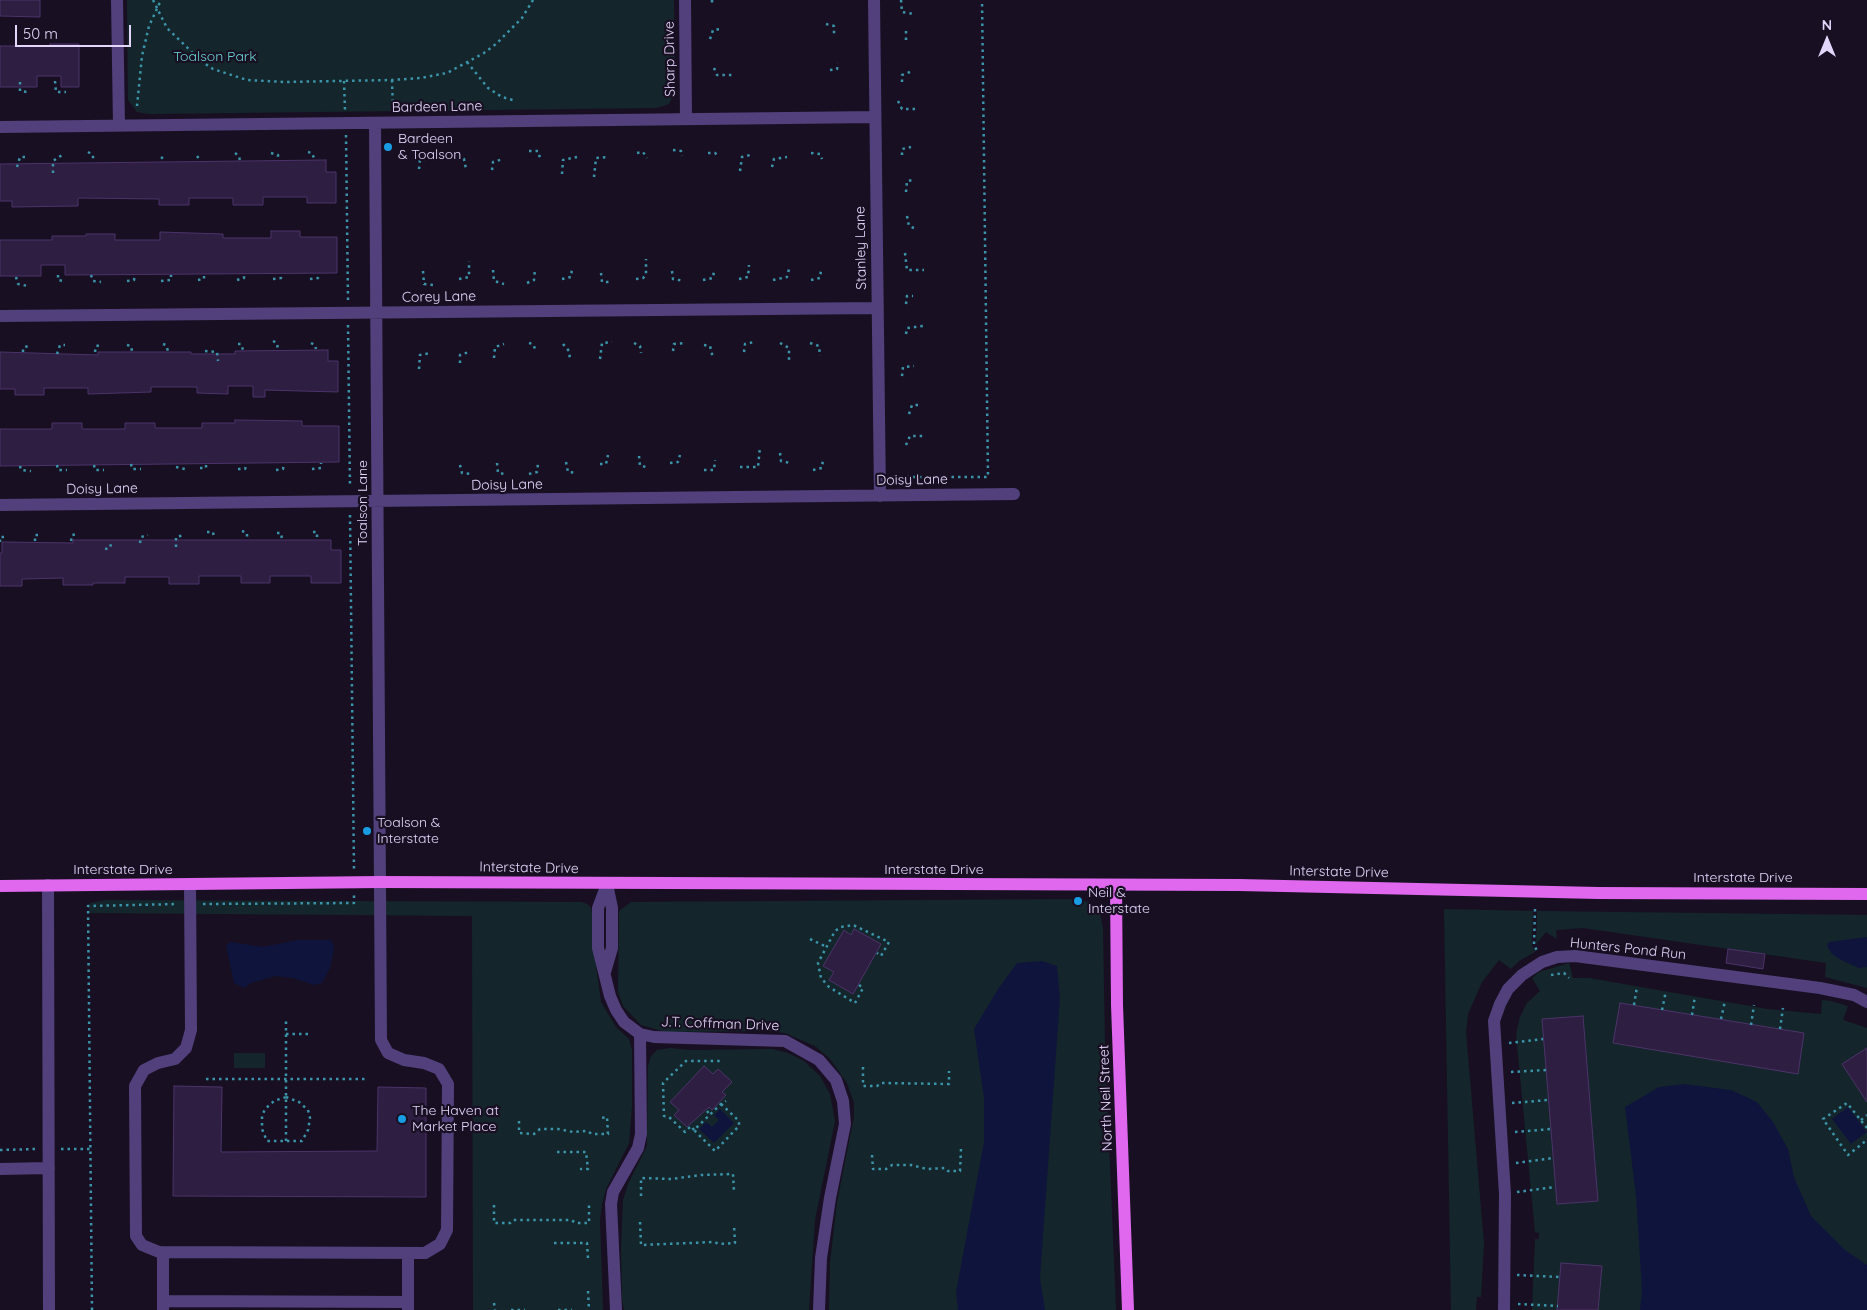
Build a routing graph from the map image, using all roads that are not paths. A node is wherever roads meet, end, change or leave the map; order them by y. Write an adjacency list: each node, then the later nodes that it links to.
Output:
1 (117, 0): 7 (street)
2 (685, 0): 5 (street, Sharp Drive)
3 (874, 0): 4 (street, Stanley Lane)
4 (875, 117): 5 (street, Bardeen Lane); 9 (street, Stanley Lane)
5 (686, 118): 6 (street, Bardeen Lane)
6 (375, 124): 7 (street, Bardeen Lane); 10 (street, Toalson Lane)
7 (119, 125): 8 (street, Bardeen Lane)
8 (0, 127)
9 (877, 308): 10 (street, Corey Lane); 13 (street, Stanley Lane)
10 (376, 312): 11 (street, Corey Lane); 14 (street, Toalson Lane)
11 (0, 316)
12 (1014, 494): 13 (street, Doisy Lane)
13 (880, 496): 14 (street, Doisy Lane)
14 (378, 501): 15 (street, Doisy Lane); 16 (street, Toalson Lane)
15 (0, 505)
16 (381, 882): 17 (main road, Interstate Drive); 18 (main road, Interstate Drive); 28 (street, Toalson Lane)
17 (190, 884): 19 (main road, Interstate Drive); 27 (street)
18 (607, 884): 20 (main road, Interstate Drive); 24 (street, J.T. Coffman Drive)
19 (48, 885): 21 (main road, Interstate Drive); 25 (street)
20 (1116, 885): 22 (main road, Interstate Drive); 39 (main road, North Neil Street)
21 (0, 886)
22 (1867, 894)
23 (1867, 1002): 33 (street, Hunters Pond Run)
24 (640, 1034): 37 (street); 38 (street, J.T. Coffman Drive)
25 (49, 1168): 26 (street); 34 (street)
26 (0, 1169)
27 (163, 1252): 28 (street, Toalson Lane); 31 (street)
28 (408, 1253): 32 (street)
29 (246, 1302): 30 (street); 31 (street); 35 (street)
30 (325, 1302): 32 (street); 36 (street)
31 (163, 1306)
32 (408, 1306)
33 (1504, 1307)
34 (49, 1310)
35 (257, 1310)
36 (314, 1310)
37 (616, 1310)
38 (819, 1310)
39 (1128, 1310)

